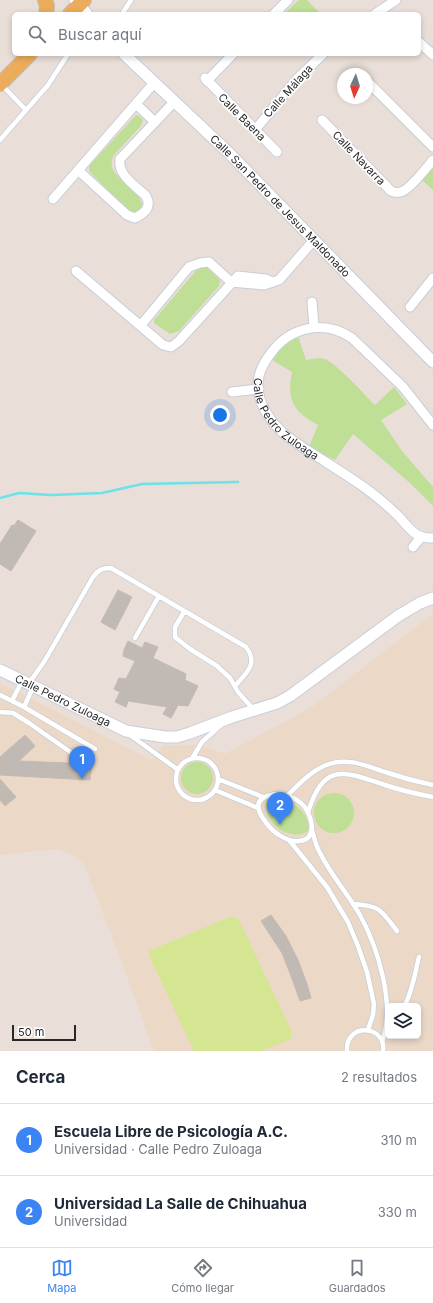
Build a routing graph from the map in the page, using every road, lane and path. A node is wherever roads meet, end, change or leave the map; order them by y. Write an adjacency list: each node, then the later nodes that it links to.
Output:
1 (45, 0): 5 (main road)
2 (132, 0): 6 (lane)
3 (288, 0): 7 (street)
4 (396, 0): 8 (street)
5 (46, 12)
6 (123, 12)
7 (276, 12)
8 (379, 12)
9 (421, 44): 16 (street)
10 (16, 56): 17 (main road)
11 (28, 56): 18 (main road)
12 (67, 56): 23 (lane)
13 (126, 56): 19 (street, Calle San Pedro de Jesus Maldonado)
14 (230, 56): 26 (street, Calle Baena)
15 (321, 56): 26 (street, Calle Málaga)
16 (433, 56)
17 (0, 78)
18 (0, 83): 23 (lane)
19 (154, 83): 21 (street, Calle San Pedro de Jesus Maldonado); 22 (street)
20 (373, 87): 28 (street)
21 (174, 102): 25 (street); 33 (street, Calle San Pedro de Jesus Maldonado)
22 (136, 104): 25 (street); 31 (street)
23 (26, 110): 27 (lane)
24 (322, 120): 30 (street, Calle Navarra)
25 (155, 122): 31 (street)
26 (255, 130): 29 (street, Calle Baena)
27 (0, 140)
28 (433, 147)
29 (277, 152)
30 (433, 160)
31 (79, 170): 32 (street)
32 (53, 199)
33 (314, 240): 36 (street); 41 (street, Calle San Pedro de Jesus Maldonado)
34 (76, 271): 39 (street)
35 (433, 278): 38 (street)
36 (231, 282): 39 (street); 39 (street)
37 (312, 302): 40 (street)
38 (410, 307)
39 (141, 325)
40 (314, 327): 42 (street, Calle Pedro Zuloaga); 44 (street, Calle Pedro Zuloaga)
41 (433, 362)
42 (259, 389): 43 (street); 45 (street, Calle Pedro Zuloaga)
43 (232, 392)
44 (433, 425)
45 (421, 537): 46 (street); 47 (street)
46 (433, 538)
47 (413, 547)
48 (159, 596): 50 (lane); 51 (lane); 53 (lane)
49 (433, 598): 59 (street, Calle Pedro Zuloaga)
50 (184, 612): 54 (lane); 54 (lane)
51 (135, 638)
52 (0, 670): 53 (street, Calle Pedro Zuloaga)
53 (28, 684): 56 (lane); 58 (lane); 63 (street, Calle Pedro Zuloaga)
54 (235, 686): 59 (lane)
55 (0, 695): 56 (lane)
56 (12, 701): 57 (lane)
57 (17, 704): 58 (lane); 61 (lane)
58 (24, 707): 64 (lane)
59 (254, 710): 62 (street, Calle Pedro Zuloaga)
60 (0, 712): 61 (lane)
61 (12, 713): 65 (lane)
62 (232, 717): 63 (street, Calle Pedro Zuloaga); 66 (lane)
63 (126, 731): 67 (lane, Calle Pedro Zuloaga)
64 (95, 749)
65 (76, 756)
66 (193, 757): 67 (lane); 68 (lane)
67 (177, 769): 70 (lane)
68 (218, 778): 70 (lane); 72 (lane)
69 (433, 785): 71 (lane)
70 (215, 790): 74 (lane)
71 (288, 795): 72 (lane); 75 (lane)
72 (263, 797): 74 (lane)
73 (433, 797): 75 (lane)
74 (258, 808): 77 (lane)
75 (308, 812): 76 (lane)
76 (312, 830): 77 (lane); 78 (lane)
77 (289, 840): 83 (lane)
78 (353, 904): 79 (lane); 81 (lane)
79 (397, 930)
80 (419, 957): 82 (lane)
81 (386, 1003)
82 (406, 1003)
83 (368, 1030): 85 (lane); 86 (lane)
84 (385, 1034): 85 (lane)
85 (382, 1042): 87 (lane)
86 (346, 1051)
87 (383, 1051)

